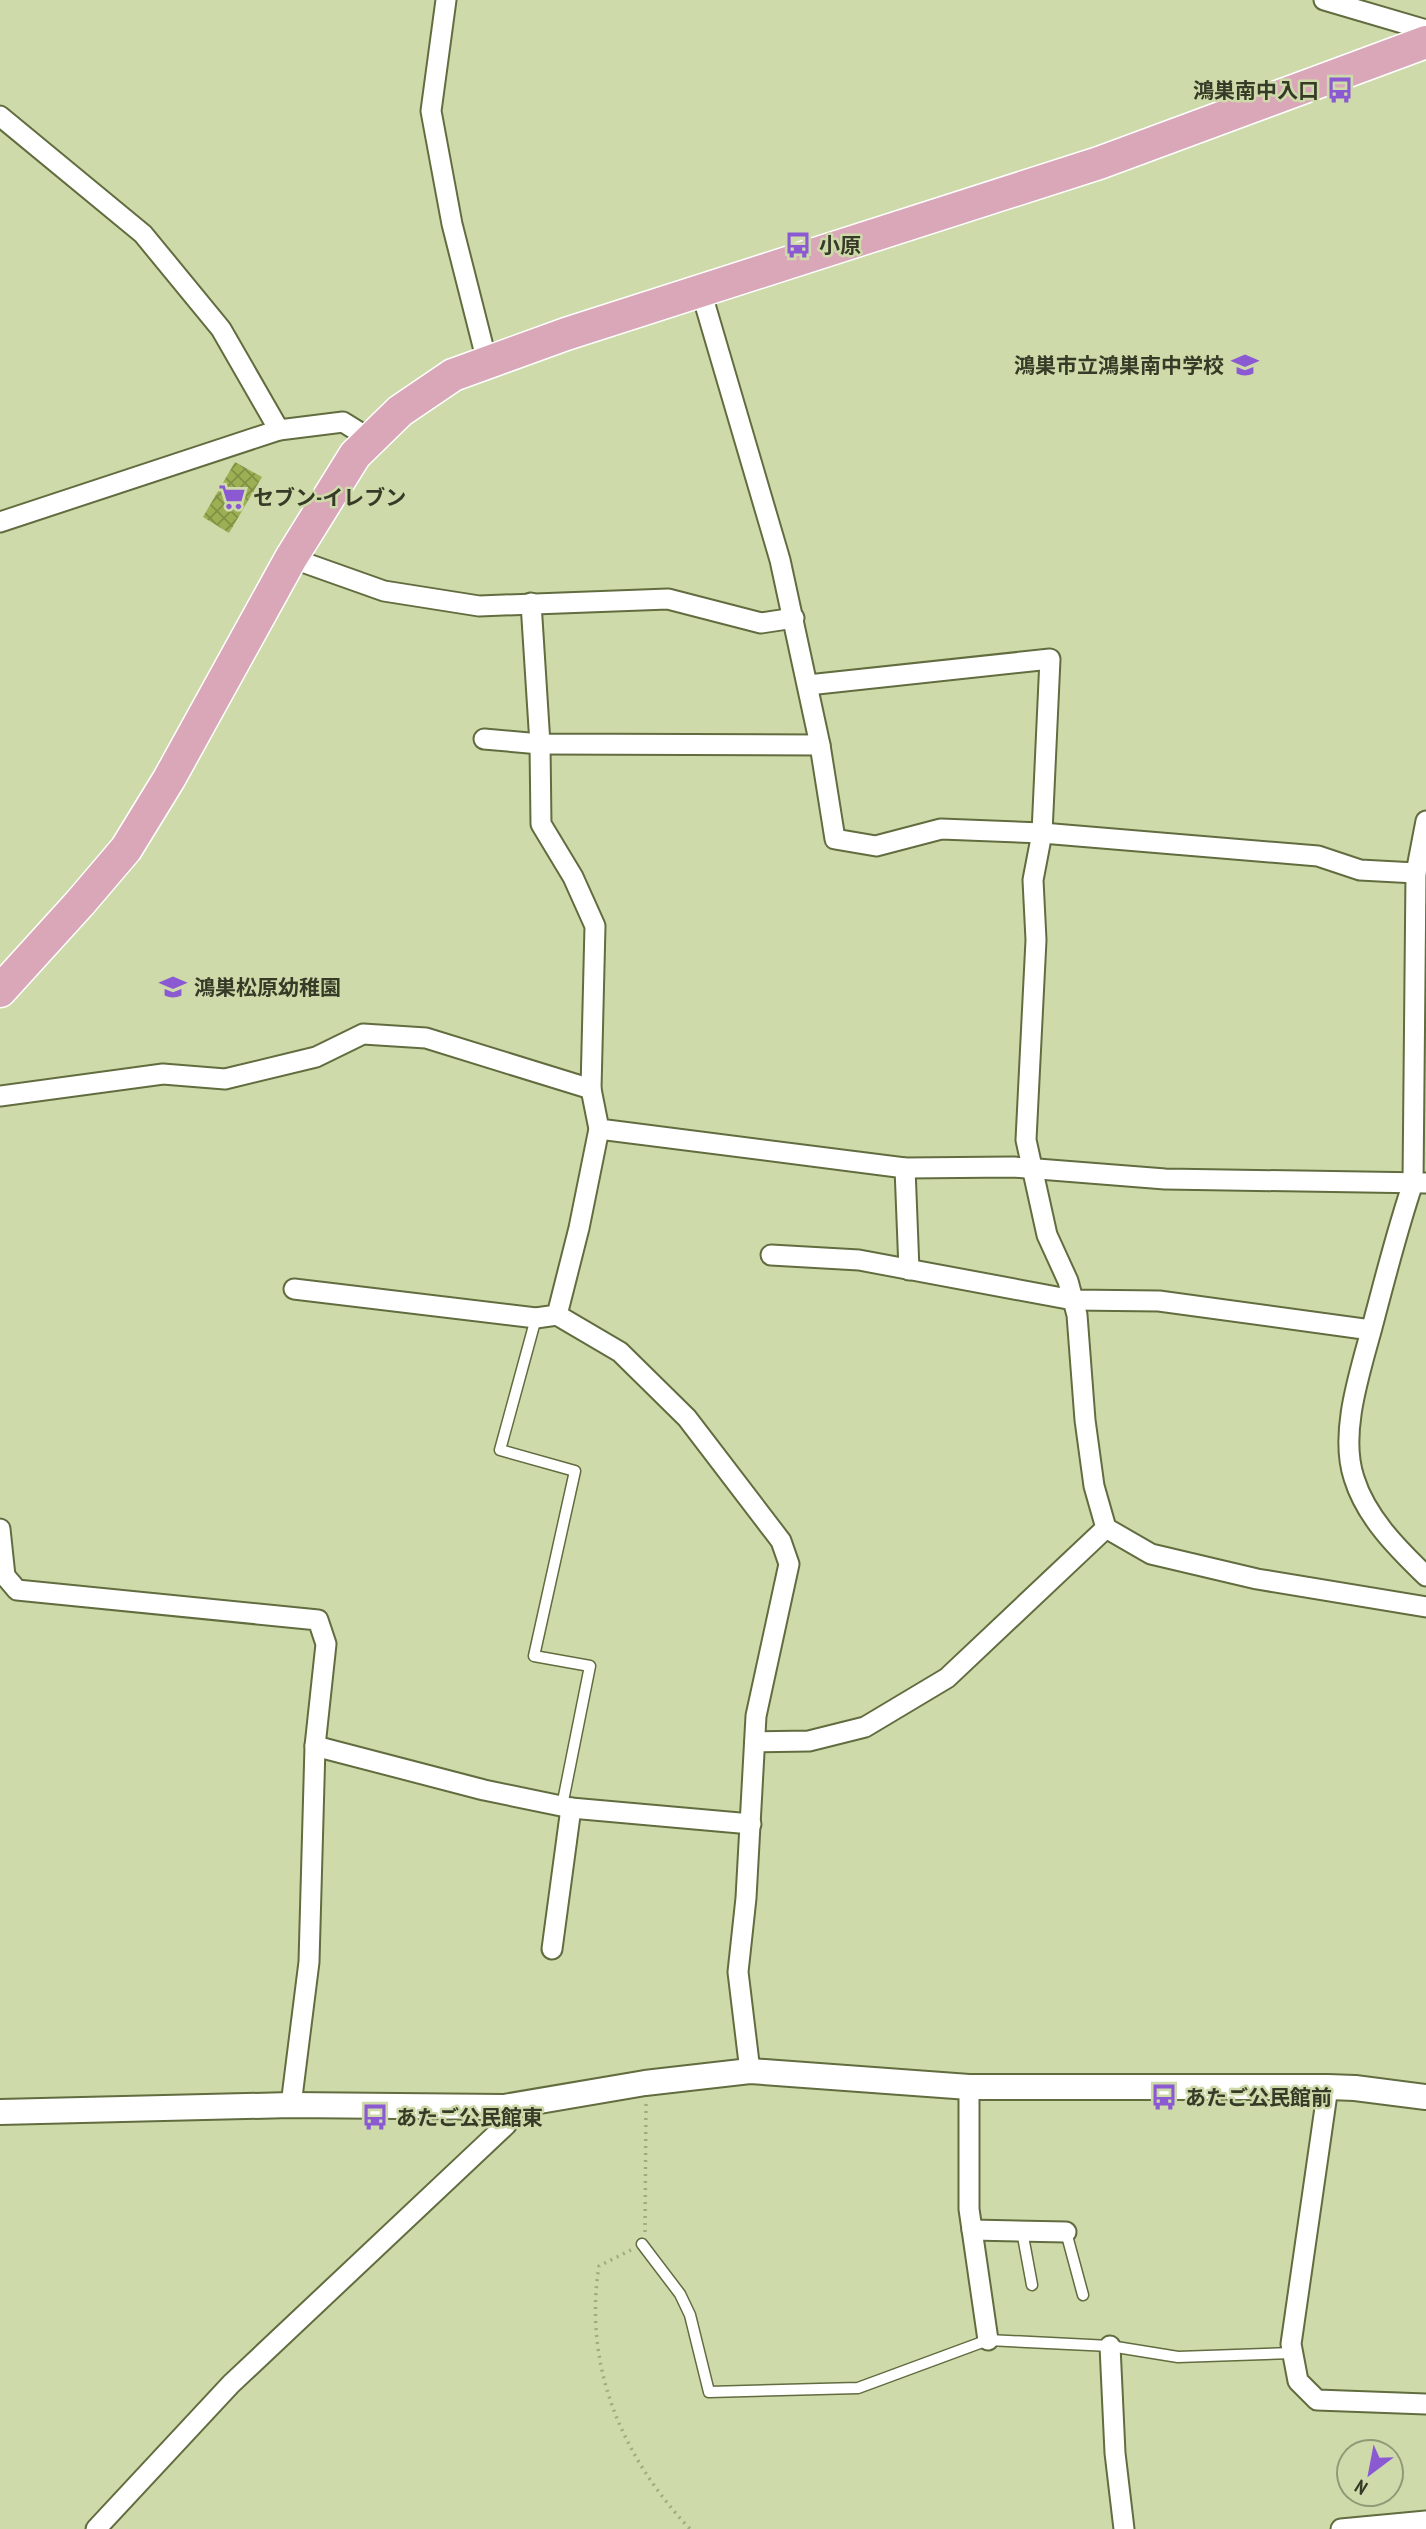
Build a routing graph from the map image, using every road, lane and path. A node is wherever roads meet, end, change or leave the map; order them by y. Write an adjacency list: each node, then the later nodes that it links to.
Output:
1 (446, 0): 7 (street)
2 (1324, 0): 3 (street)
3 (1426, 30)
4 (1426, 42): 6 (main road)
5 (0, 117): 8 (street)
6 (701, 291): 7 (main road); 13 (street)
7 (487, 362): 9 (main road)
8 (279, 430): 9 (street); 10 (street)
9 (372, 440): 11 (main road)
10 (0, 523)
11 (291, 558): 12 (street); 21 (main road)
12 (531, 603): 13 (street); 16 (street)
13 (794, 618): 14 (street)
14 (808, 685): 17 (street); 19 (street)
15 (484, 739): 16 (street)
16 (540, 744): 17 (street); 22 (street)
17 (820, 745): 19 (street)
18 (1426, 821): 20 (street)
19 (1042, 833): 20 (street); 26 (street)
20 (1416, 873): 27 (street)
21 (0, 991)
22 (592, 1089): 23 (street); 24 (street)
23 (0, 1096)
24 (599, 1129): 25 (street); 32 (street)
25 (905, 1168): 26 (street); 29 (street)
26 (1034, 1170): 27 (street); 31 (street)
27 (1420, 1183): 34 (street)
28 (771, 1255): 29 (street)
29 (909, 1270): 31 (street)
30 (294, 1289): 33 (street)
31 (1073, 1300): 34 (street); 35 (street)
32 (557, 1315): 33 (street); 39 (street)
33 (536, 1318): 41 (lane)
34 (1371, 1330): 37 (street)
35 (1106, 1528): 38 (street); 39 (street)
36 (0, 1529): 40 (street)
37 (1426, 1576)
38 (1426, 1607)
39 (755, 1742): 42 (street)
40 (315, 1746): 41 (street); 49 (street)
41 (567, 1807): 42 (street); 43 (street)
42 (751, 1824): 44 (street)
43 (552, 1949)
44 (750, 2071): 45 (street); 46 (street)
45 (645, 2083): 50 (street); 55 (path)
46 (969, 2087): 47 (street); 52 (street)
47 (1328, 2087): 48 (street); 60 (street)
48 (1426, 2097)
49 (291, 2105): 50 (street); 51 (street)
50 (504, 2106): 63 (street)
51 (0, 2112)
52 (972, 2230): 53 (street); 58 (street)
53 (1022, 2231): 54 (street); 56 (lane)
54 (1066, 2232): 57 (lane)
55 (642, 2245): 58 (lane); 64 (path)
56 (1031, 2285)
57 (1083, 2295)
58 (988, 2340): 59 (lane)
59 (1110, 2346): 60 (lane); 65 (street)
60 (1293, 2353): 61 (street)
61 (1426, 2404)
62 (1426, 2521): 66 (street)
63 (96, 2529)
64 (690, 2529)
65 (1124, 2529)
66 (1341, 2529)

